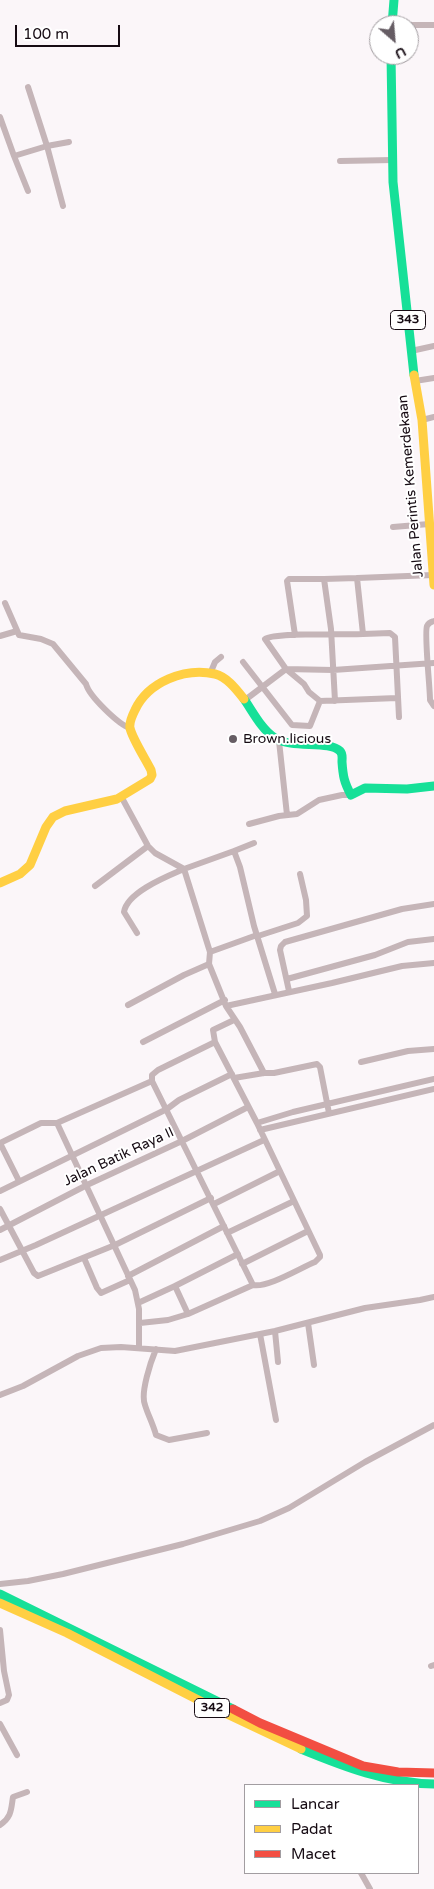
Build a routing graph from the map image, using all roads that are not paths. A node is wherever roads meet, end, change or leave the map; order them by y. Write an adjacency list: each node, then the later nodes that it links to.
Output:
1 (394, 0): 2 (main road)
2 (393, 15)
3 (419, 25): 4 (street)
4 (434, 25)
5 (391, 65): 11 (main road, Jalan Perintis Kemerdekaan / 343)
6 (28, 86): 9 (street)
7 (0, 117): 10 (street)
8 (69, 142): 9 (street)
9 (47, 146): 10 (street); 14 (street)
10 (14, 156): 13 (street)
11 (392, 160): 12 (street); 16 (main road, Jalan Perintis Kemerdekaan / 343)
12 (340, 161)
13 (28, 191)
14 (63, 206)
15 (434, 346): 16 (street)
16 (411, 351): 18 (main road, Jalan Perintis Kemerdekaan / 343)
17 (434, 378): 18 (street)
18 (415, 381): 20 (main road, Jalan Perintis Kemerdekaan / 343)
19 (434, 418): 20 (street)
20 (422, 420): 22 (main road, Jalan Perintis Kemerdekaan / 343)
21 (393, 527): 22 (street)
22 (431, 527): 23 (main road, Jalan Perintis Kemerdekaan / 343)
23 (433, 575): 24 (street); 26 (main road, Jalan Perintis Kemerdekaan / 343)
24 (357, 578): 25 (street); 30 (street)
25 (324, 579): 31 (street); 33 (street)
26 (434, 585)
27 (6, 603): 29 (street)
28 (434, 622): 36 (street)
29 (17, 630): 32 (street); 50 (street)
30 (363, 634): 31 (street); 37 (street)
31 (331, 635): 33 (street); 40 (street)
32 (0, 636)
33 (295, 636): 38 (street)
34 (221, 658): 41 (street)
35 (243, 662): 43 (street)
36 (432, 663): 37 (street); 48 (street)
37 (396, 666): 40 (street); 44 (street)
38 (286, 669): 39 (street); 42 (street); 43 (street)
39 (304, 670): 40 (street); 42 (street)
40 (333, 670): 47 (street)
41 (210, 674): 45 (main road); 50 (main road)
42 (304, 684): 46 (street)
43 (262, 688): 45 (street); 46 (street)
44 (397, 698): 47 (street); 49 (street)
45 (245, 700): 51 (main road)
46 (320, 701): 47 (street)
47 (335, 701)
48 (434, 706)
49 (399, 717)
50 (130, 728): 54 (main road)
51 (279, 741): 53 (main road); 55 (street)
52 (434, 786): 53 (main road)
53 (351, 795): 55 (street)
54 (122, 798): 58 (street); 62 (main road)
55 (288, 815): 56 (street)
56 (249, 824)
57 (254, 843): 59 (street)
58 (148, 846): 60 (street); 63 (street)
59 (234, 851): 60 (street); 66 (street)
60 (184, 869): 65 (street); 68 (street)
61 (300, 874): 66 (street)
62 (0, 883)
63 (95, 886)
64 (434, 904): 71 (street)
65 (137, 933)
66 (257, 935): 68 (street); 73 (street)
67 (434, 939): 71 (street)
68 (210, 952): 70 (street)
69 (434, 963): 72 (street)
70 (209, 964): 74 (street); 75 (street)
71 (287, 980): 72 (street)
72 (289, 991): 73 (street)
73 (276, 994): 74 (street)
74 (225, 1003): 76 (street); 77 (street)
75 (128, 1005)
76 (234, 1020): 78 (street); 81 (street)
77 (143, 1042)
78 (215, 1042): 82 (street); 84 (street)
79 (434, 1049): 80 (street)
80 (361, 1062)
81 (264, 1072): 82 (street); 88 (street)
82 (233, 1076): 89 (street); 90 (street)
83 (434, 1078): 86 (street)
84 (152, 1081): 90 (street); 94 (street)
85 (434, 1089): 87 (street)
86 (373, 1093): 87 (street); 88 (street)
87 (374, 1103): 92 (street)
88 (328, 1104): 91 (street); 92 (street)
89 (248, 1107): 95 (street); 97 (street, Jalan Batik Raya II)
90 (167, 1108): 97 (street); 99 (street)
91 (293, 1112): 93 (street); 95 (street)
92 (329, 1113): 93 (street)
93 (295, 1122): 95 (street)
94 (56, 1123): 98 (street); 99 (street)
95 (259, 1127): 96 (street)
96 (264, 1140): 100 (street); 101 (street)
97 (182, 1141): 100 (street); 103 (street, Jalan Batik Raya II)
98 (0, 1143): 102 (street)
99 (72, 1155): 102 (street); 103 (street)
100 (196, 1170): 105 (street); 108 (street)
101 (280, 1171): 105 (street); 106 (street)
102 (19, 1181): 104 (street)
103 (87, 1185): 108 (street); 109 (street, Jalan Batik Raya II)
104 (0, 1191)
105 (212, 1201): 110 (street); 114 (street)
106 (294, 1201): 112 (street); 113 (street)
107 (0, 1209): 109 (street)
108 (100, 1214): 114 (street); 115 (street)
109 (9, 1225): 111 (street, Jalan Batik Raya II); 115 (street)
110 (224, 1226): 113 (street); 120 (street)
111 (0, 1230)
112 (308, 1231): 119 (street); 121 (street)
113 (227, 1233): 116 (street)
114 (115, 1245): 117 (street); 120 (street)
115 (22, 1251): 117 (street); 118 (street)
116 (238, 1254): 119 (street); 122 (street)
117 (84, 1258): 120 (street)
118 (0, 1260)
119 (242, 1264): 121 (street)
120 (129, 1278): 124 (street)
121 (253, 1285): 125 (street)
122 (175, 1286): 124 (street); 125 (street)
123 (434, 1297): 127 (street)
124 (138, 1303): 126 (street)
125 (188, 1314): 126 (street)
126 (140, 1323): 130 (street)
127 (308, 1323): 128 (street); 133 (street)
128 (275, 1331): 129 (street); 132 (street)
129 (260, 1334): 131 (street); 135 (street)
130 (139, 1348): 131 (street); 134 (street)
131 (156, 1348): 137 (street)
132 (278, 1362)
133 (314, 1365)
134 (0, 1395)
135 (276, 1420)
136 (434, 1425): 138 (street)
137 (207, 1433)
138 (0, 1584)
139 (0, 1594): 142 (main road, 342)
140 (1, 1607): 142 (main road, 342)
141 (0, 1630): 143 (street)
142 (191, 1693): 147 (main road, 342); 148 (main road, 342)
143 (0, 1703)
144 (0, 1724): 145 (street)
145 (2, 1733): 146 (street)
146 (17, 1755)
147 (434, 1773)
148 (434, 1784)
149 (27, 1792): 150 (street)
150 (0, 1825)
151 (362, 1874): 152 (street)
152 (370, 1889)

